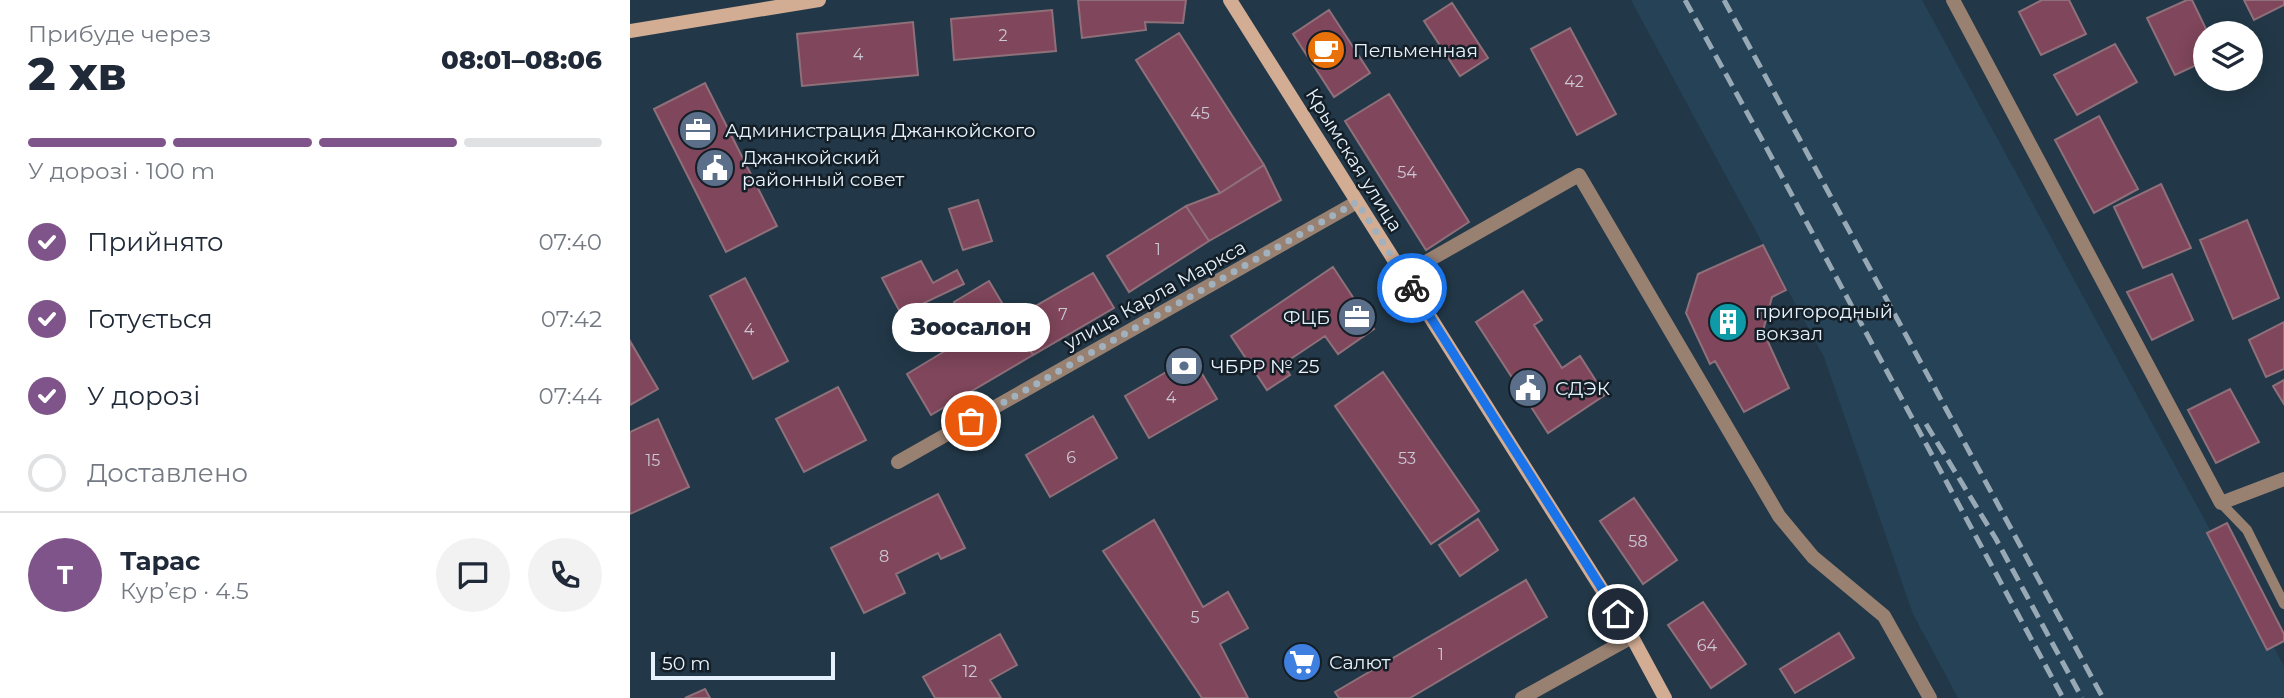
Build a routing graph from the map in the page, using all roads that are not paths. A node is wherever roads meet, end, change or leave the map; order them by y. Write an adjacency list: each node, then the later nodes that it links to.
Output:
1 (819, 0): 4 (main road)
2 (1230, 0): 5 (main road, Крымская улица)
3 (1953, 0): 9 (street)
4 (630, 32)
5 (1357, 202): 6 (main road, Крымская улица); 7 (street, улица Карла Маркса)
6 (1403, 275): 11 (main road, Крымская улица); 14 (street)
7 (898, 462)
8 (2284, 479): 9 (street)
9 (2221, 503): 10 (lane)
10 (2284, 604)
11 (1632, 637): 12 (street); 13 (main road, Крымская улица)
12 (1522, 698)
13 (1665, 698)
14 (1930, 698)

